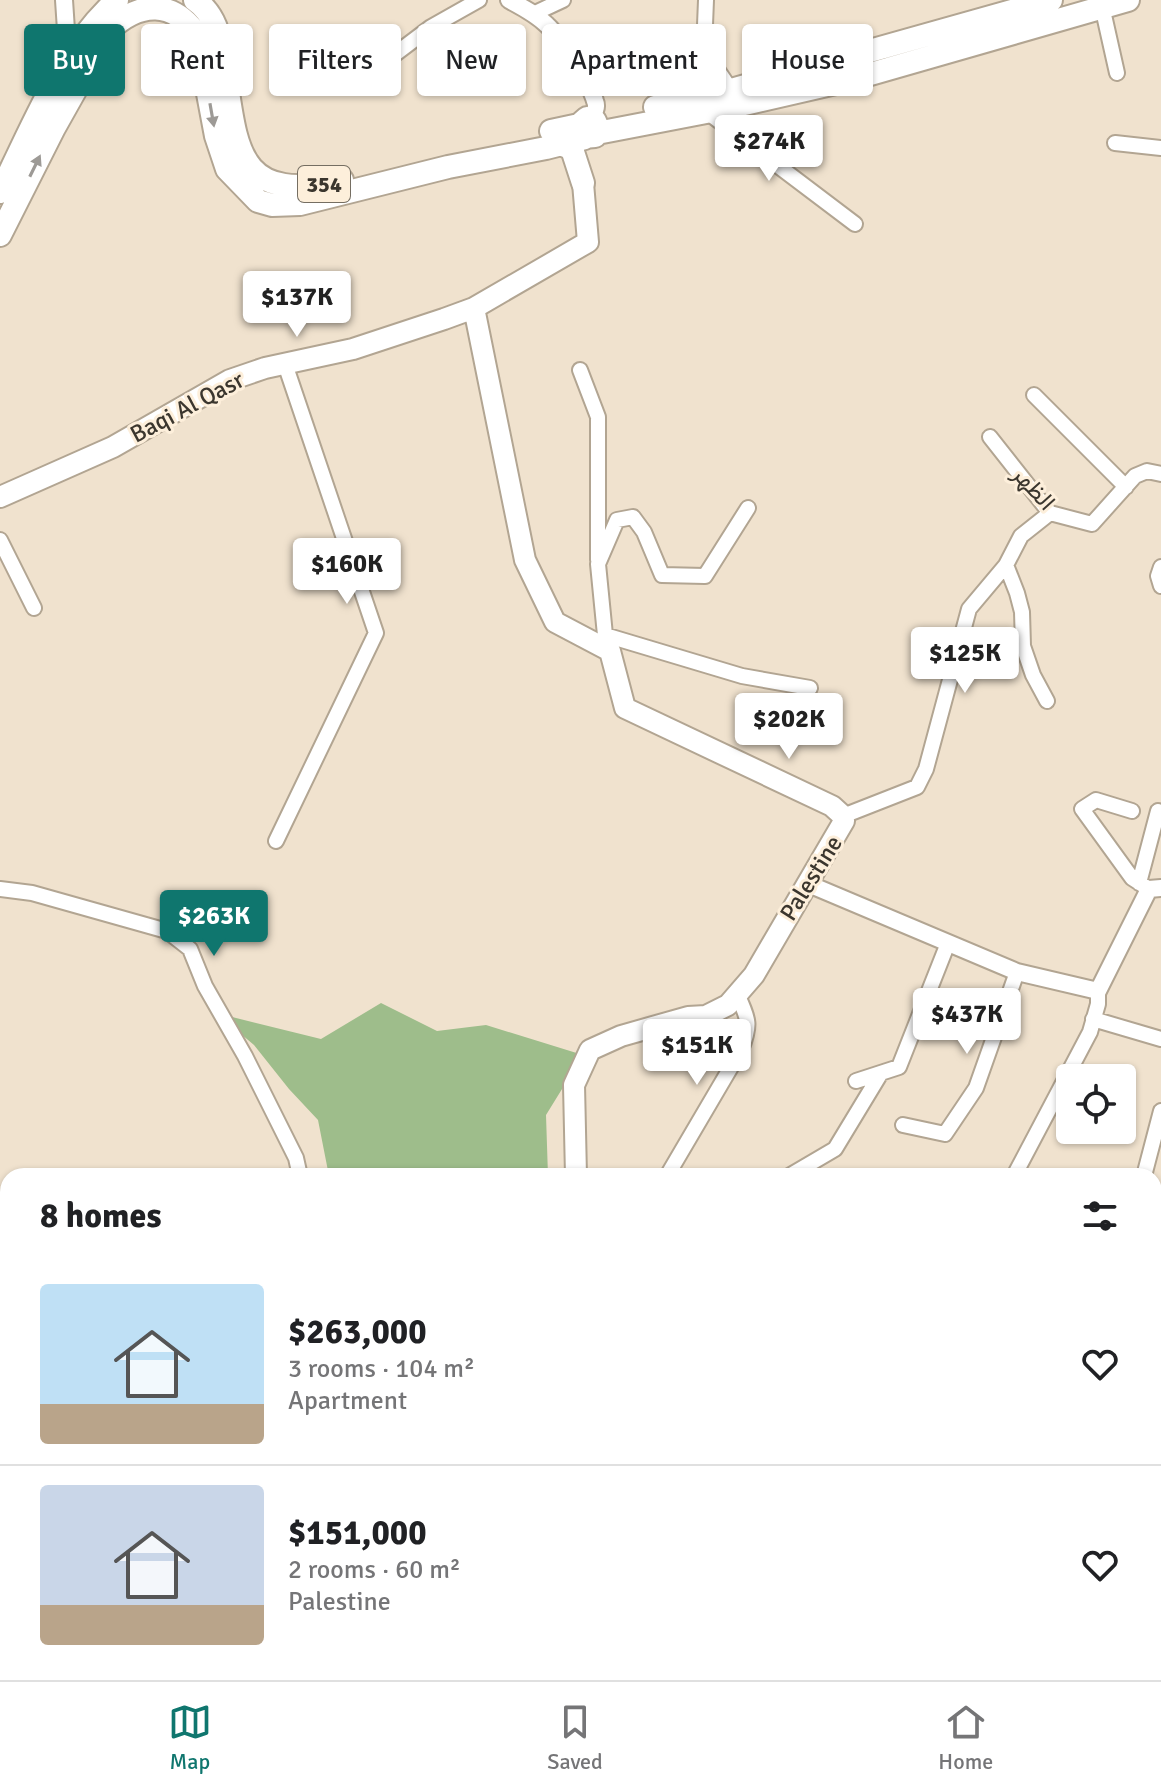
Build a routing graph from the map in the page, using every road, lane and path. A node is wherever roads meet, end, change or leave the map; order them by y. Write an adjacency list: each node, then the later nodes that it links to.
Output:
1 (64, 0): 12 (street)
2 (117, 0): 13 (main road)
3 (195, 0): 19 (main road, 354)
4 (479, 0): 14 (street)
5 (509, 0): 11 (street)
6 (563, 0): 11 (street)
7 (706, 0): 16 (street)
8 (1051, 0): 16 (main road, 354)
9 (1128, 0): 10 (main road, 354)
10 (1102, 6): 15 (street); 18 (main road, 354)
11 (533, 14): 19 (street)
12 (66, 24)
13 (95, 24)
14 (401, 50)
15 (1117, 73)
16 (731, 90): 19 (main road, 354)
17 (49, 96): 24 (main road)
18 (707, 112): 19 (main road, 354); 25 (street)
19 (589, 130): 21 (main road, 354); 23 (main road)
20 (1115, 143): 22 (street)
21 (561, 144): 23 (main road); 26 (main road, 354, one-way to 21)
22 (1161, 148)
23 (583, 183): 27 (main road, Baqi Al Qasr)
24 (0, 192)
25 (855, 224)
26 (0, 235)
27 (474, 308): 28 (main road, Baqi Al Qasr); 43 (main road)
28 (285, 364): 34 (main road, Baqi Al Qasr); 49 (street)
29 (580, 370): 38 (street)
30 (1034, 395): 33 (street)
31 (990, 437): 36 (street, الظهر)
32 (1161, 472): 33 (street, الظهر)
33 (1126, 487): 36 (street, الظهر)
34 (0, 497)
35 (748, 508): 38 (street)
36 (1050, 513): 39 (street)
37 (0, 540): 42 (street)
38 (598, 564): 43 (street)
39 (1006, 565): 45 (street); 48 (street)
40 (1161, 567): 41 (street)
41 (1161, 586)
42 (34, 608)
43 (606, 642): 44 (street); 48 (main road, Palestine)
44 (810, 688)
45 (1047, 701)
46 (1132, 811): 51 (street)
47 (1158, 811): 51 (street)
48 (843, 816): 50 (main road, Palestine)
49 (276, 841)
50 (806, 883): 53 (street); 56 (main road, Palestine)
51 (1150, 887): 55 (street)
52 (0, 889): 63 (street)
53 (948, 943): 54 (street); 59 (street)
54 (1017, 972): 55 (street); 62 (street)
55 (1098, 991): 57 (street)
56 (738, 996): 64 (main road, Palestine); 65 (street)
57 (1093, 1019): 58 (street); 67 (street)
58 (1161, 1039)
59 (881, 1073): 60 (street); 66 (street)
60 (856, 1081)
61 (1161, 1111): 68 (street)
62 (903, 1125)
63 (298, 1168)
64 (576, 1168)
65 (672, 1168)
66 (803, 1168)
67 (1018, 1168)
68 (1146, 1168)

